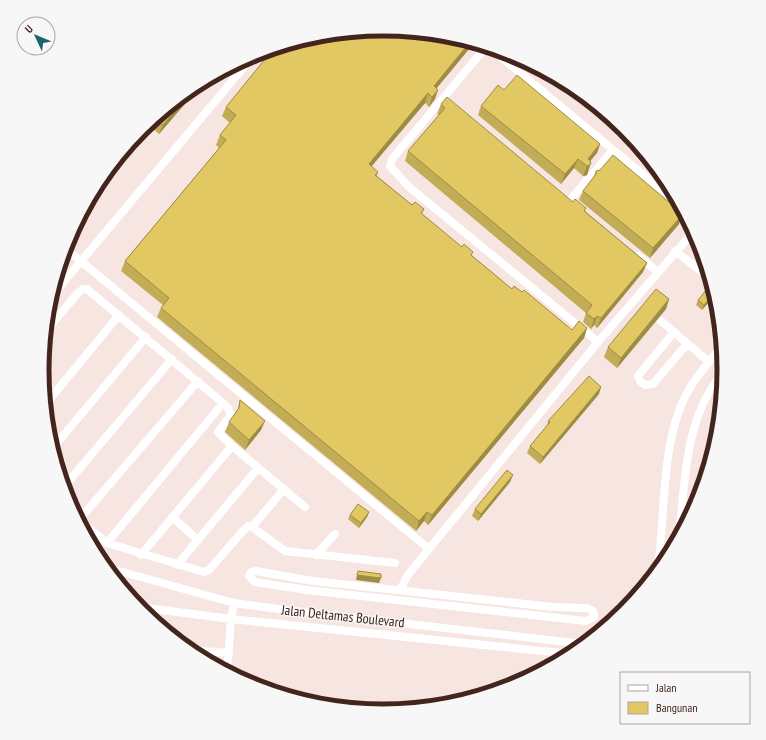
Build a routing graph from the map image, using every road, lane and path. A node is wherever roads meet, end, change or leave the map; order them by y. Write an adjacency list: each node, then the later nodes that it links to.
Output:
1 (482, 51): 20 (street)
2 (502, 58): 4 (street)
3 (245, 65): 11 (street)
4 (612, 151): 5 (street); 6 (street)
5 (667, 195)
6 (570, 200)
7 (689, 236): 10 (street)
8 (71, 252): 11 (street)
9 (633, 252): 12 (street)
10 (675, 252): 12 (street); 13 (street)
11 (81, 260): 14 (street); 43 (street)
12 (658, 272): 20 (street)
13 (702, 272)
14 (60, 285)
15 (120, 315): 16 (street); 19 (street); 27 (street)
16 (53, 317)
17 (661, 321): 18 (street)
18 (674, 332): 21 (street); 21 (street)
19 (146, 337): 23 (street); 29 (street)
20 (598, 342): 43 (street)
21 (687, 344): 24 (street)
22 (716, 353): 24 (street)
23 (172, 359): 26 (street); 32 (street)
24 (709, 362): 46 (street)
25 (717, 379): 37 (street)
26 (198, 381): 28 (street); 35 (street)
27 (51, 399)
28 (223, 403): 30 (street); 42 (street)
29 (57, 443)
30 (232, 446): 31 (street); 36 (street)
31 (258, 468): 33 (street); 41 (street)
32 (69, 482)
33 (284, 489): 34 (street); 38 (street)
34 (305, 507)
35 (82, 516)
36 (172, 517): 41 (street); 44 (street)
37 (680, 522)
38 (252, 527): 45 (street); 48 (street)
39 (89, 528): 42 (street)
40 (334, 534): 45 (street)
41 (198, 540): 48 (street)
42 (107, 543): 44 (street)
43 (429, 549): 50 (street)
44 (141, 555): 48 (street)
45 (316, 555): 47 (street)
46 (659, 559)
47 (395, 563)
48 (177, 565)
49 (115, 570): 51 (street, Jalan Deltamas Boulevard)
50 (401, 589): 50 (street)
51 (234, 603): 53 (street); 54 (street, Jalan Deltamas Boulevard)
52 (151, 609): 53 (street)
53 (231, 619): 56 (street); 57 (street)
54 (575, 643)
55 (202, 651): 56 (street)
56 (229, 653): 58 (street)
57 (561, 653)
58 (228, 666)

